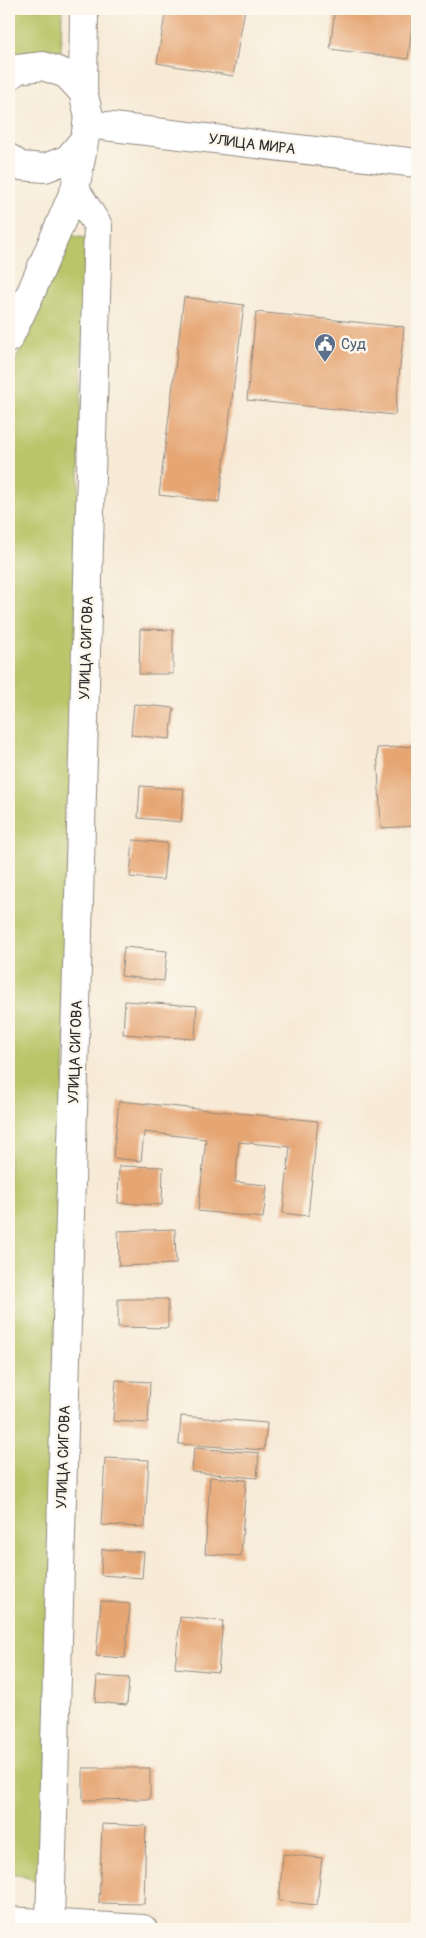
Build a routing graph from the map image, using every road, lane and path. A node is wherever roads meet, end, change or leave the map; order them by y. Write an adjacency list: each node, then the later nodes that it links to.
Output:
1 (84, 9): 3 (street)
2 (9, 76): 3 (street)
3 (83, 92): 4 (street)
4 (85, 132): 5 (street); 6 (street, УЛИЦА МИРА); 7 (street)
5 (9, 158)
6 (417, 163)
7 (75, 189): 8 (street); 10 (street, УЛИЦА СИГОВА)
8 (9, 338)
9 (9, 1921): 10 (street)
10 (50, 1922): 11 (street)
11 (143, 1929)

